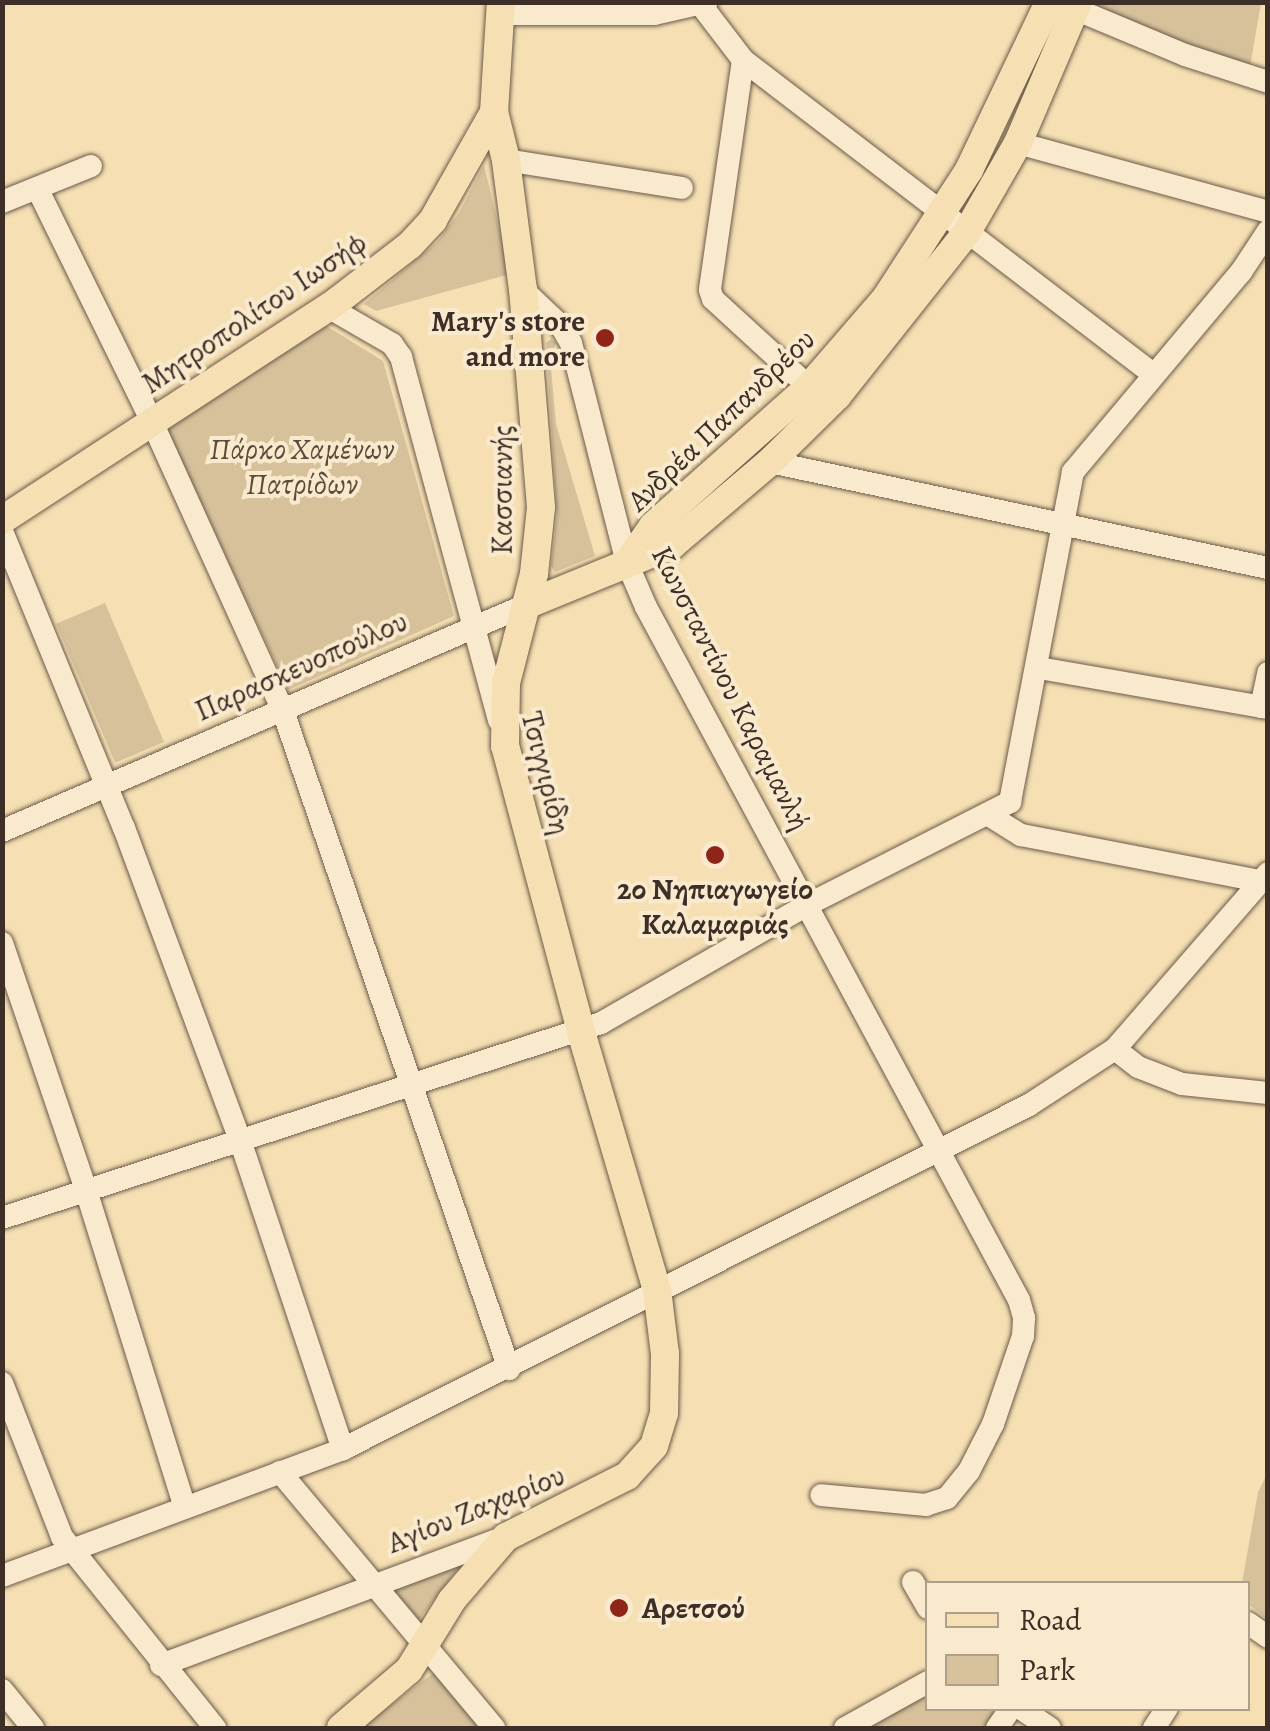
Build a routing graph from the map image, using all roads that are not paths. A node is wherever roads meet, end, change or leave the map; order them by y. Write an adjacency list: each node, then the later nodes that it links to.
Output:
1 (704, 4): 3 (street); 4 (street)
2 (1067, 5): 5 (street); 7 (main road, Ανδρέα Παπανδρέου); 14 (main road, Ανδρέα Παπανδρέου)
3 (500, 8): 6 (main road)
4 (742, 60): 11 (street); 14 (street)
5 (1268, 82)
6 (494, 112): 8 (main road); 18 (main road, Μητροπολίτου Ιωσήφ)
7 (1018, 143): 13 (street); 16 (main road, Ανδρέα Παπανδρέου)
8 (506, 160): 11 (street); 17 (main road)
9 (91, 166): 10 (street)
10 (36, 188): 12 (street); 21 (street)
11 (723, 195): 20 (street)
12 (2, 202)
13 (1268, 212)
14 (944, 215): 16 (street); 20 (main road, Ανδρέα Παπανδρέου)
15 (1268, 231): 19 (street)
16 (967, 232): 19 (street); 22 (main road, Ανδρέα Παπανδρέου)
17 (523, 290): 26 (street, Κωνσταντίνου Καραμανλή); 28 (main road, Κασσιανής)
18 (328, 307): 21 (main road, Μητροπολίτου Ιωσήφ); 29 (street, Τσιγγιρίδη)
19 (1152, 374): 24 (street)
20 (809, 388): 26 (main road, Ανδρέα Παπανδρέου)
21 (152, 422): 23 (main road, Μητροπολίτου Ιωσήφ); 33 (street)
22 (770, 462): 24 (street); 26 (main road, Ανδρέα Παπανδρέου)
23 (2, 520)
24 (1064, 525): 27 (street); 30 (street)
25 (2, 531): 35 (street)
26 (627, 563): 28 (main road, Παρασκευοπούλου); 39 (street, Κωνσταντίνου Καραμανλή)
27 (1268, 568)
28 (526, 604): 29 (street, Παρασκευοπούλου); 34 (main road, Κασσιανής)
29 (475, 625): 33 (street, Παρασκευοπούλου); 34 (street, Τσιγγιρίδη)
30 (1039, 668): 32 (street); 36 (street)
31 (1268, 673): 32 (street)
32 (1264, 707)
33 (283, 712): 35 (street, Παρασκευοπούλου); 43 (street)
34 (506, 746): 41 (main road, Τσιγγιρίδη)
35 (109, 787): 37 (street, Παρασκευοπούλου); 45 (street)
36 (987, 814): 38 (street); 39 (street)
37 (2, 831)
38 (1264, 877): 42 (street)
39 (807, 906): 41 (street); 46 (street, Κωνσταντίνου Καραμανλή)
40 (2, 944): 47 (street)
41 (581, 1031): 43 (street); 49 (main road, Τσιγγιρίδη)
42 (1115, 1049): 44 (street); 46 (street)
43 (414, 1085): 45 (street); 50 (street)
44 (1268, 1093)
45 (240, 1140): 47 (street); 52 (street)
46 (939, 1150): 49 (street); 54 (street, Κωνσταντίνου Καραμανλή)
47 (86, 1190): 48 (street); 55 (street)
48 (2, 1218)
49 (657, 1290): 50 (street); 56 (main road, Αγίου Ζαχαρίου)
50 (509, 1369): 52 (street)
51 (2, 1383): 57 (street)
52 (342, 1449): 53 (street)
53 (280, 1472): 55 (street); 60 (street)
54 (820, 1495)
55 (184, 1506): 57 (street)
56 (506, 1537): 60 (street, Αγίου Ζαχαρίου); 62 (main road)
57 (72, 1551): 58 (street); 63 (street)
58 (2, 1576)
59 (913, 1582): 61 (street)
60 (376, 1585): 62 (street); 63 (street, Αγίου Ζαχαρίου)
61 (925, 1603)
62 (424, 1647): 69 (main road); 70 (street)
63 (160, 1665): 68 (street)
64 (925, 1684): 71 (street)
65 (2, 1690): 67 (street)
66 (1024, 1711): 72 (street)
67 (33, 1728)
68 (215, 1728)
69 (341, 1728)
70 (494, 1728)
71 (845, 1728)
72 (1050, 1728)

